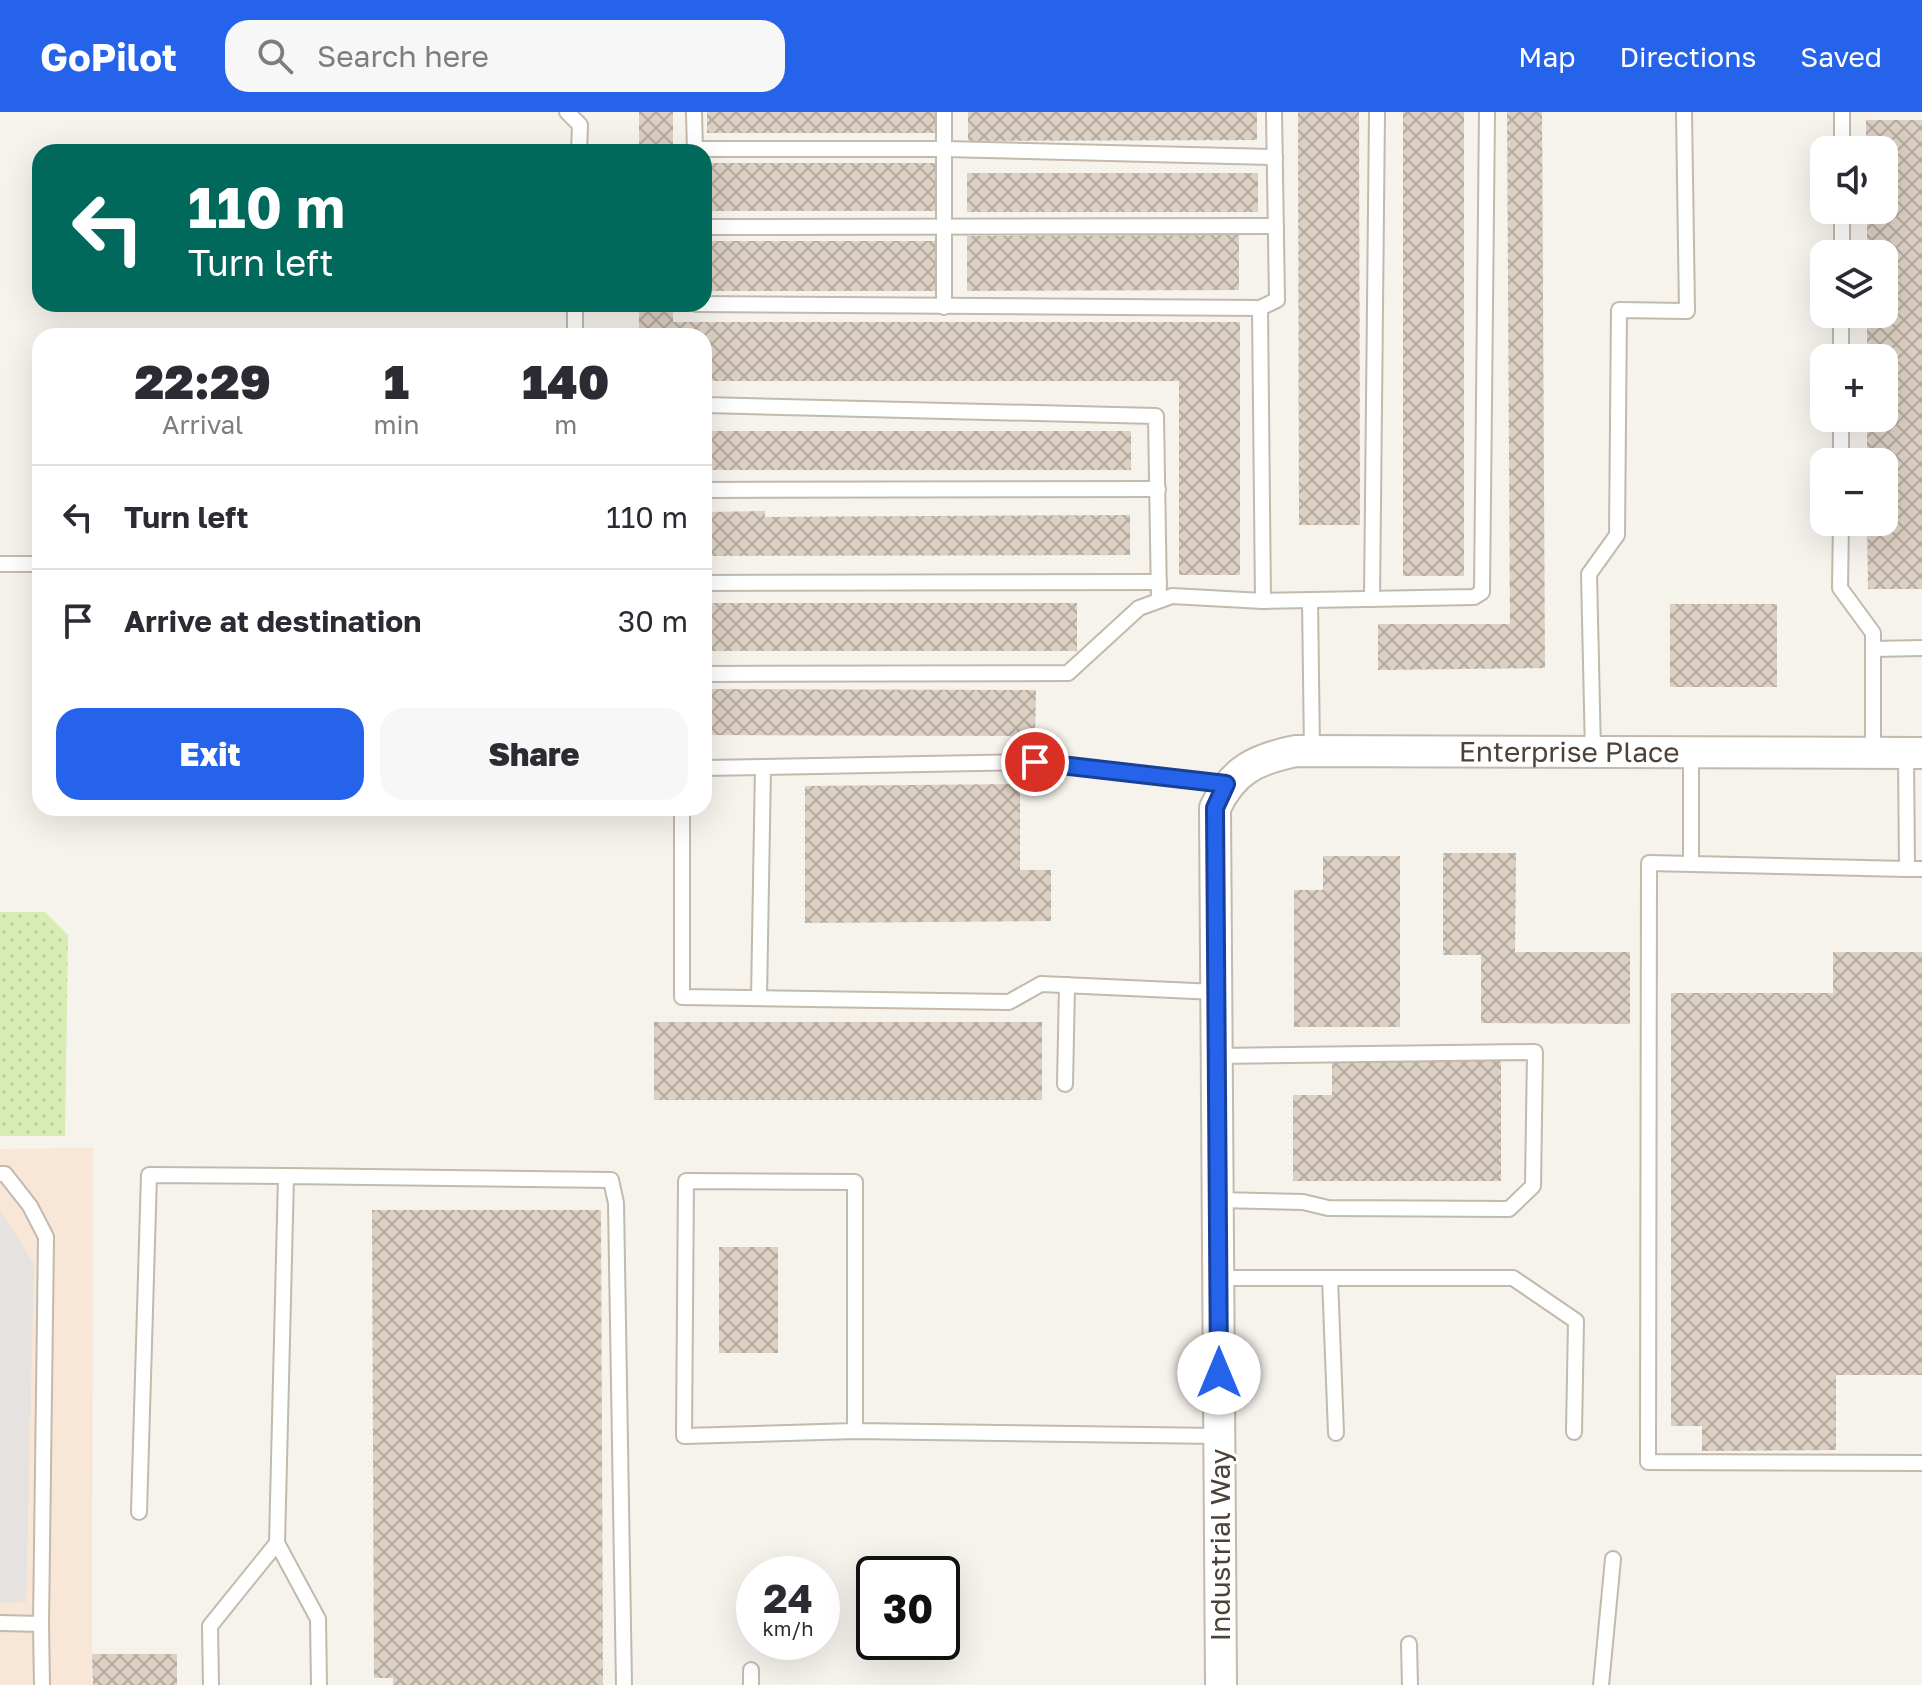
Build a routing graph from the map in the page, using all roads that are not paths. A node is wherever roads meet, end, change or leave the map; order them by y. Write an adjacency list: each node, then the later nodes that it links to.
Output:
1 (567, 112): 10 (lane)
2 (694, 112): 11 (lane)
3 (944, 112): 12 (lane)
4 (1274, 112): 14 (lane)
5 (1377, 112): 29 (lane)
6 (1487, 112): 29 (lane)
7 (1684, 112): 37 (lane)
8 (1842, 112): 9 (lane)
9 (1842, 136)
10 (579, 144)
11 (695, 144)
12 (944, 149): 13 (lane); 14 (lane); 17 (lane)
13 (712, 151)
14 (1275, 157): 15 (lane)
15 (1276, 226): 17 (lane); 20 (lane)
16 (712, 227): 17 (lane)
17 (944, 228): 19 (lane)
18 (712, 304): 19 (lane)
19 (944, 307): 20 (lane)
20 (1260, 308): 32 (lane)
21 (712, 405): 22 (lane)
22 (1158, 489): 23 (lane); 27 (lane)
23 (712, 490)
24 (1841, 536): 34 (lane)
25 (0, 564): 26 (lane)
26 (32, 564)
27 (1159, 582): 28 (lane); 30 (lane)
28 (712, 583)
29 (1372, 599): 31 (lane)
30 (1159, 600): 32 (lane); 35 (lane)
31 (1310, 600): 32 (lane); 36 (lane)
32 (1263, 601)
33 (1922, 648): 34 (lane)
34 (1873, 649): 39 (lane)
35 (712, 674)
36 (1312, 751): 37 (street, Enterprise Place); 43 (street, Enterprise Place)
37 (1593, 752): 38 (street, Enterprise Place)
38 (1691, 753): 39 (street, Enterprise Place); 45 (lane)
39 (1873, 753): 40 (street, Enterprise Place)
40 (1914, 753): 46 (lane)
41 (763, 767): 42 (lane); 43 (lane); 49 (lane)
42 (712, 768)
43 (1226, 784): 48 (street, Industrial Way)
44 (682, 816): 49 (lane)
45 (1691, 863): 46 (lane); 61 (lane)
46 (1914, 869)
47 (1067, 985): 48 (lane); 49 (lane); 51 (lane)
48 (1216, 992): 50 (street, Industrial Way)
49 (759, 998)
50 (1217, 1056): 54 (street, Industrial Way); 54 (lane)
51 (1065, 1084)
52 (0, 1174): 66 (lane)
53 (286, 1176): 62 (lane); 63 (lane); 71 (lane)
54 (1218, 1200): 55 (street, Industrial Way)
55 (1218, 1278): 56 (lane); 60 (street, Industrial Way)
56 (1330, 1278): 58 (lane); 59 (lane)
57 (855, 1431): 57 (lane); 60 (lane)
58 (1574, 1432)
59 (1336, 1433)
60 (1219, 1436): 72 (street, Industrial Way)
61 (1922, 1463)
62 (139, 1512)
63 (277, 1543): 69 (lane); 70 (lane)
64 (1613, 1559): 74 (lane)
65 (0, 1623): 66 (lane)
66 (41, 1624): 68 (lane)
67 (1409, 1644): 73 (lane)
68 (42, 1685)
69 (211, 1685)
70 (319, 1685)
71 (624, 1685)
72 (1221, 1685)
73 (1410, 1685)
74 (1601, 1685)

